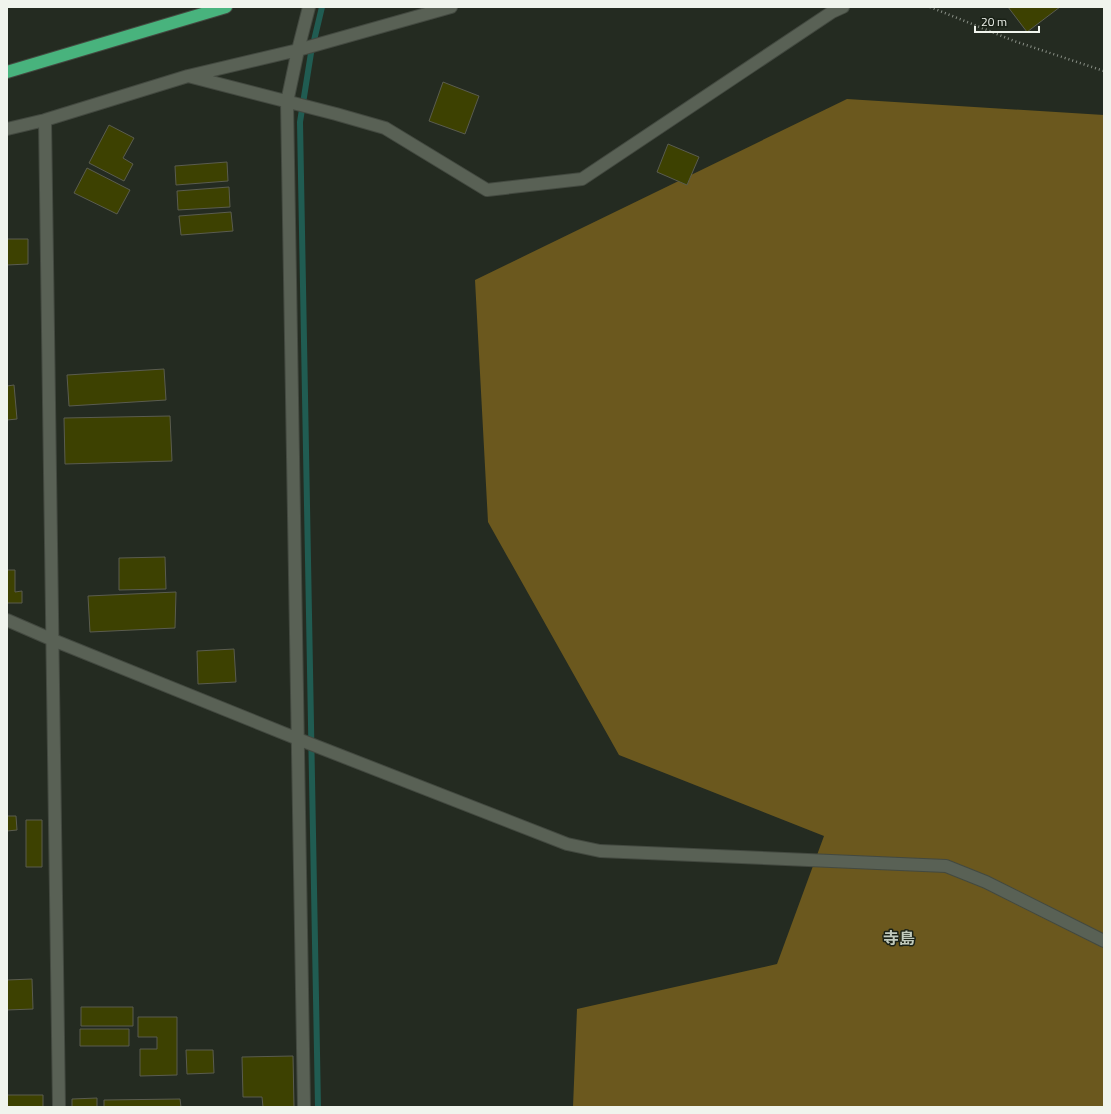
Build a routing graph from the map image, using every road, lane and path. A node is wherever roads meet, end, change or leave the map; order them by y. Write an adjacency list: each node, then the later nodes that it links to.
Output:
1 (226, 7): 8 (highway)
2 (309, 7): 6 (street)
3 (451, 7): 6 (street)
4 (843, 7): 10 (street)
5 (930, 7): 7 (path)
6 (298, 50): 9 (street); 10 (street)
7 (1104, 71)
8 (7, 72)
9 (188, 76): 10 (street); 11 (street)
10 (287, 102): 15 (street)
11 (45, 120): 12 (street); 14 (street)
12 (7, 129)
13 (7, 620): 14 (street)
14 (53, 640): 15 (street); 17 (street)
15 (298, 739): 16 (street); 18 (street)
16 (1104, 942)
17 (59, 1107)
18 (304, 1107)

